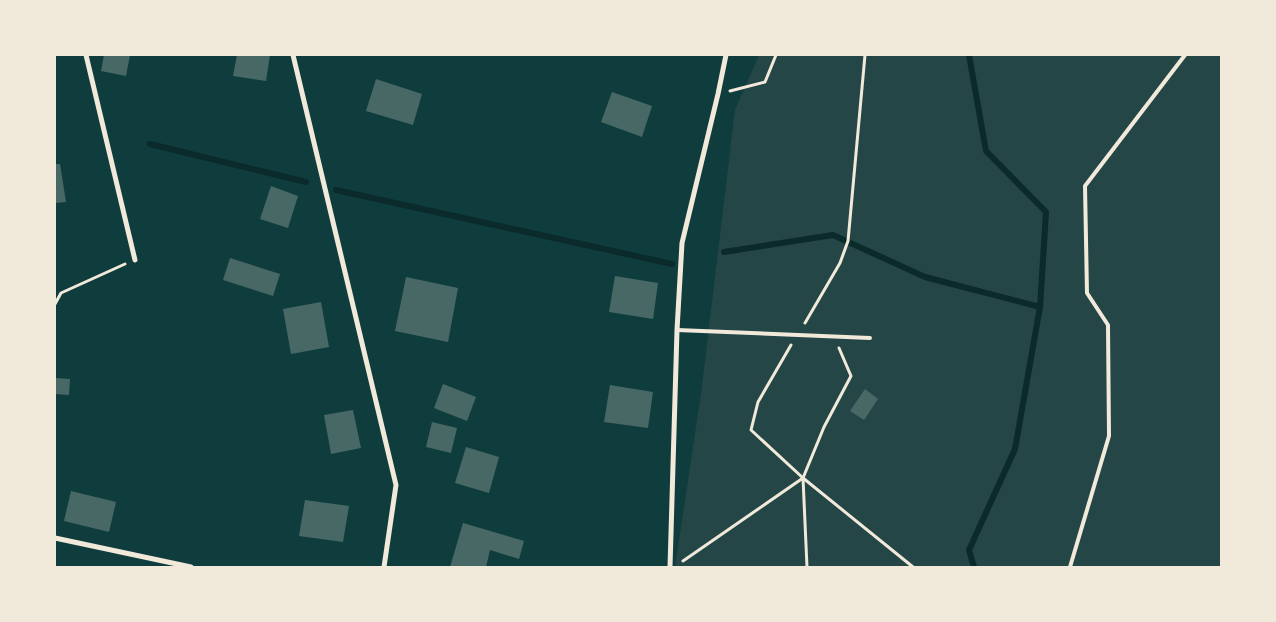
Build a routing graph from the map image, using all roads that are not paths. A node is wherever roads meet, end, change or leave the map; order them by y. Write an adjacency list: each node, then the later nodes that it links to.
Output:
1 (86, 55): 5 (street)
2 (294, 55): 10 (street)
3 (726, 55): 6 (street)
4 (1185, 55): 12 (lane)
5 (134, 260)
6 (677, 330): 7 (lane); 11 (street)
7 (870, 338)
8 (55, 538): 9 (street)
9 (191, 567)
10 (384, 567)
11 (670, 567)
12 (1070, 567)

